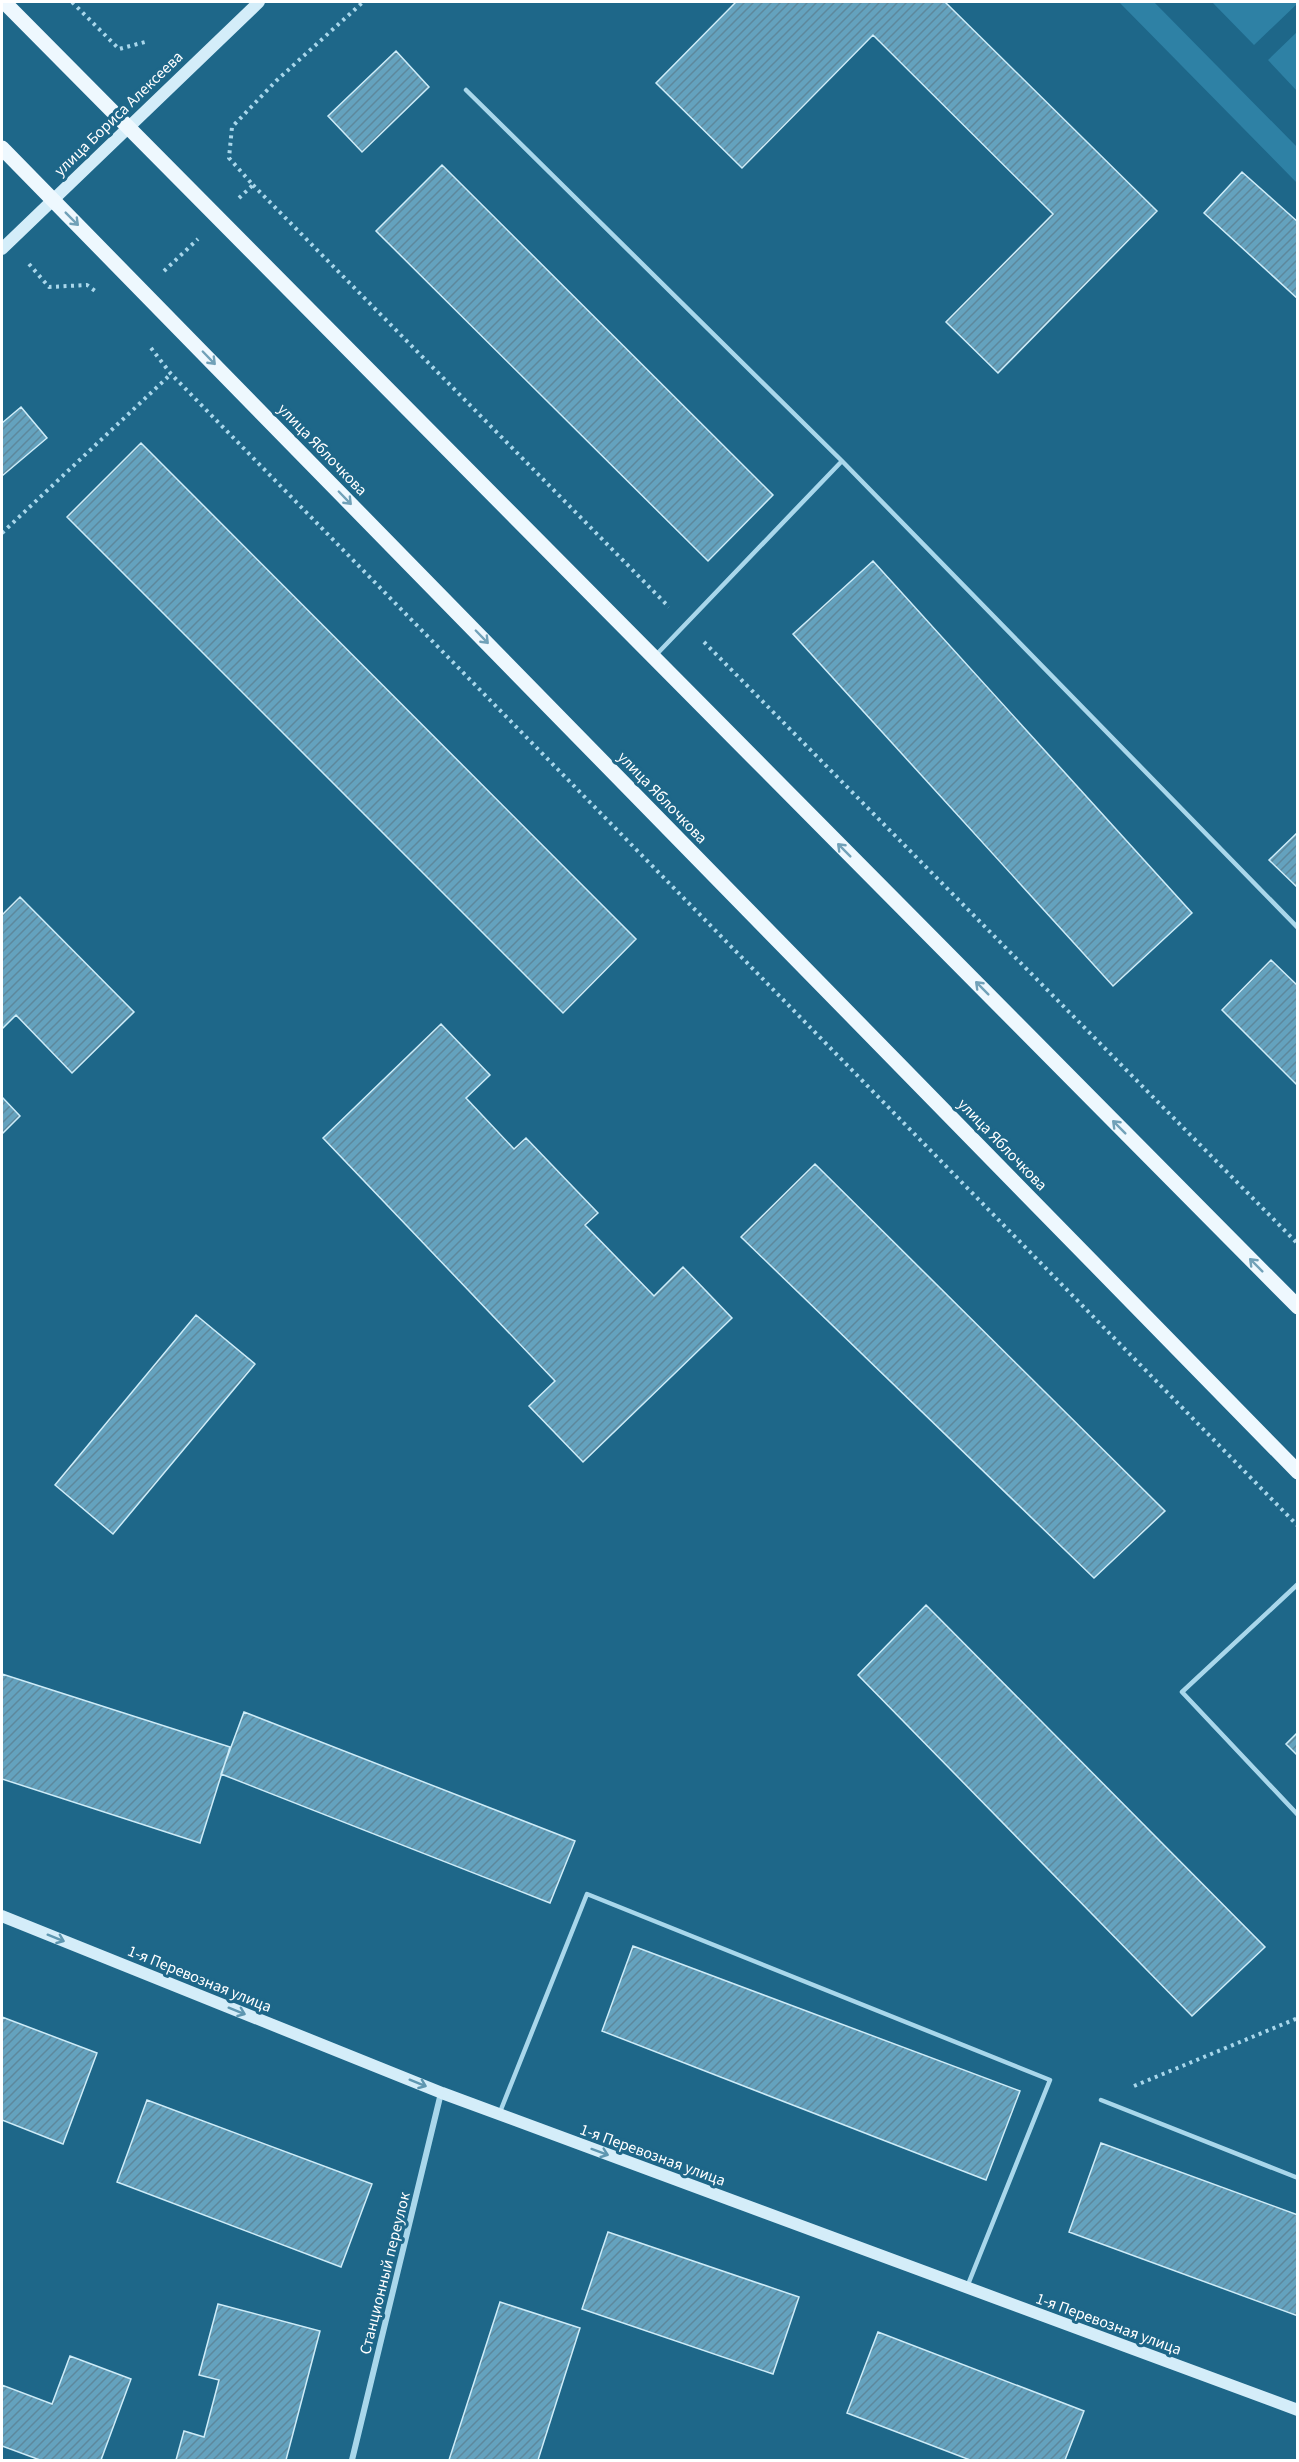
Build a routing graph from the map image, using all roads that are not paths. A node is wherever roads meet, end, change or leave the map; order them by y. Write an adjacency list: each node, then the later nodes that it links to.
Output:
1 (4, 2): 4 (main road)
2 (259, 2): 4 (main road, улица Бориса Алексеева)
3 (466, 90): 8 (lane)
4 (127, 127): 6 (main road, улица Бориса Алексеева); 9 (main road)
5 (2, 148): 6 (main road, улица Яблочкова)
6 (52, 199): 7 (main road, улица Бориса Алексеева); 12 (main road, улица Яблочкова, one-way to 12)
7 (2, 249)
8 (842, 461): 9 (lane); 10 (lane)
9 (654, 657): 11 (main road, one-way to 9)
10 (1298, 928)
11 (1298, 1307)
12 (1298, 1472)
13 (1298, 1584): 14 (lane)
14 (1298, 1815)
15 (2, 1916): 16 (main road, 1-я Перевозная улица, one-way to 16)
16 (442, 2093): 18 (main road, 1-я Перевозная улица); 22 (street, Станционный переулок)
17 (1101, 2100): 19 (lane)
18 (499, 2114): 20 (main road, 1-я Перевозная улица, one-way to 20); 20 (lane)
19 (1298, 2178)
20 (967, 2288): 21 (main road, 1-я Перевозная улица)
21 (1298, 2410)
22 (352, 2460)

